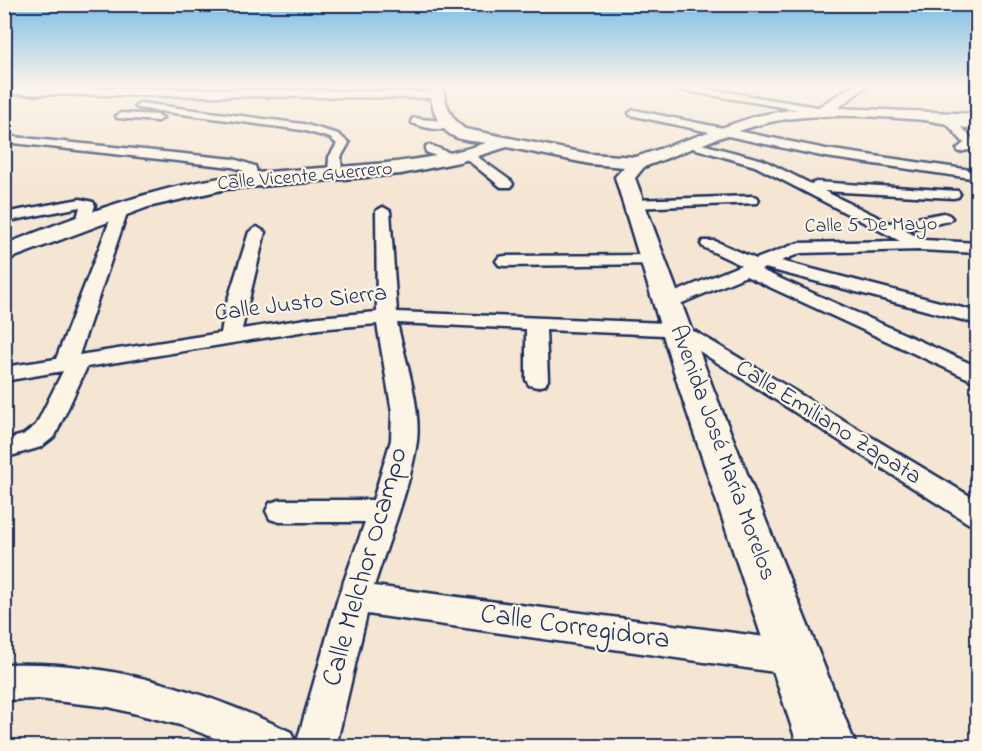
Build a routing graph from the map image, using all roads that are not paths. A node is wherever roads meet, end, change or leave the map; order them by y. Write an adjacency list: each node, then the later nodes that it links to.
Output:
1 (251, 120): 20 (street)
2 (448, 120): 9 (street)
3 (669, 120): 12 (street)
4 (760, 120): 12 (street)
5 (789, 120): 10 (street)
6 (938, 120): 8 (street)
7 (416, 121): 9 (street)
8 (951, 123): 11 (street); 17 (street)
9 (451, 125): 14 (street)
10 (813, 126)
11 (978, 127)
12 (724, 131): 15 (street); 19 (street)
13 (4, 139): 22 (street)
14 (506, 142): 18 (street, Calle Vicente Guerrero); 23 (street)
15 (690, 144): 23 (street); 25 (street)
16 (430, 149): 18 (street)
17 (963, 149)
18 (459, 156): 20 (street, Calle Vicente Guerrero); 24 (street)
19 (853, 158): 21 (street); 25 (street)
20 (335, 174): 22 (street, Calle Vicente Guerrero)
21 (978, 175)
22 (252, 179): 28 (street, Calle Vicente Guerrero)
23 (632, 181): 27 (street); 39 (street, Avenida José María Morelos)
24 (506, 184)
25 (805, 185): 26 (street); 33 (street)
26 (953, 194)
27 (752, 200)
28 (122, 210): 32 (street, Calle Vicente Guerrero); 47 (street)
29 (383, 211): 42 (street, Calle Melchor Ocampo)
30 (4, 218): 32 (street)
31 (944, 218): 33 (street)
32 (84, 222): 38 (street, Calle Vicente Guerrero)
33 (889, 228): 36 (street)
34 (257, 232): 46 (street)
35 (709, 244): 41 (street)
36 (921, 245): 37 (street, Calle 5 De Mayo); 41 (street, Calle 5 De Mayo)
37 (978, 248)
38 (4, 254)
39 (652, 260): 40 (street); 43 (street, Avenida José María Morelos)
40 (505, 261)
41 (755, 265): 43 (street, Calle 5 De Mayo); 44 (street); 49 (street)
42 (386, 317): 45 (street, Calle Justo Sierra); 46 (street, Calle Justo Sierra); 53 (street, Calle Melchor Ocampo)
43 (673, 317): 45 (street, Calle Justo Sierra); 54 (street, Calle Emiliano Zapata); 56 (street, Avenida José María Morelos)
44 (978, 318)
45 (536, 324): 50 (street)
46 (230, 338): 47 (street, Calle Justo Sierra)
47 (71, 363): 48 (street, Calle Justo Sierra); 51 (street)
48 (4, 374)
49 (978, 376)
50 (537, 380)
51 (4, 448)
52 (280, 511): 53 (street)
53 (382, 511): 55 (street, Calle Melchor Ocampo)
54 (978, 515)
55 (354, 598): 56 (street, Calle Corregidora); 59 (street, Calle Melchor Ocampo)
56 (796, 657): 60 (street, Avenida José María Morelos)
57 (4, 682): 58 (street)
58 (277, 747)
59 (316, 747)
60 (827, 747)

